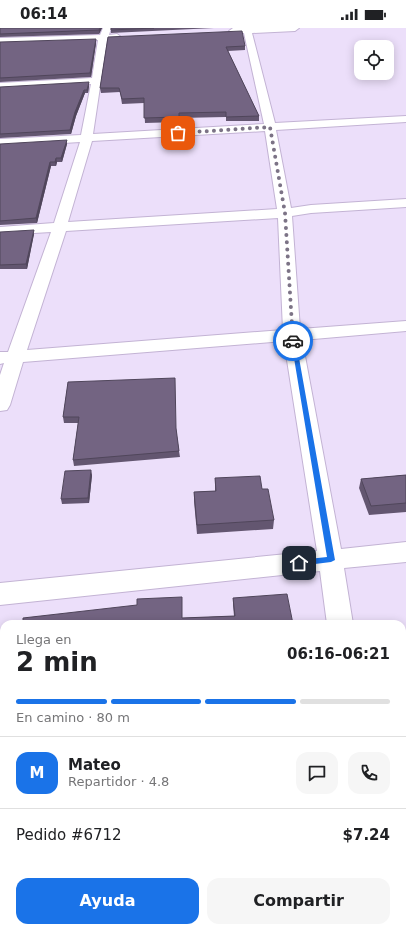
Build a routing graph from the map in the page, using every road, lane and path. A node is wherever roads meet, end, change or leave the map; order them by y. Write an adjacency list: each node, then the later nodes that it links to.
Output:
1 (295, 28): 2 (street)
2 (247, 29): 3 (street); 10 (street)
3 (224, 32)
4 (105, 33): 5 (street); 6 (street); 7 (street)
5 (126, 37)
6 (0, 41)
7 (96, 81): 8 (street); 11 (street)
8 (0, 86)
9 (406, 119): 10 (street)
10 (270, 127): 11 (street); 14 (street)
11 (86, 138): 12 (street); 15 (street)
12 (0, 143)
13 (406, 203): 14 (street)
14 (285, 213): 15 (street); 18 (street)
15 (59, 227): 16 (street); 19 (street)
16 (0, 231)
17 (406, 326): 18 (street)
18 (292, 335): 19 (street); 22 (street)
19 (7, 358): 20 (street)
20 (0, 406)
21 (406, 552): 22 (street)
22 (331, 560): 23 (street); 24 (street)
23 (0, 594)
24 (339, 620)

